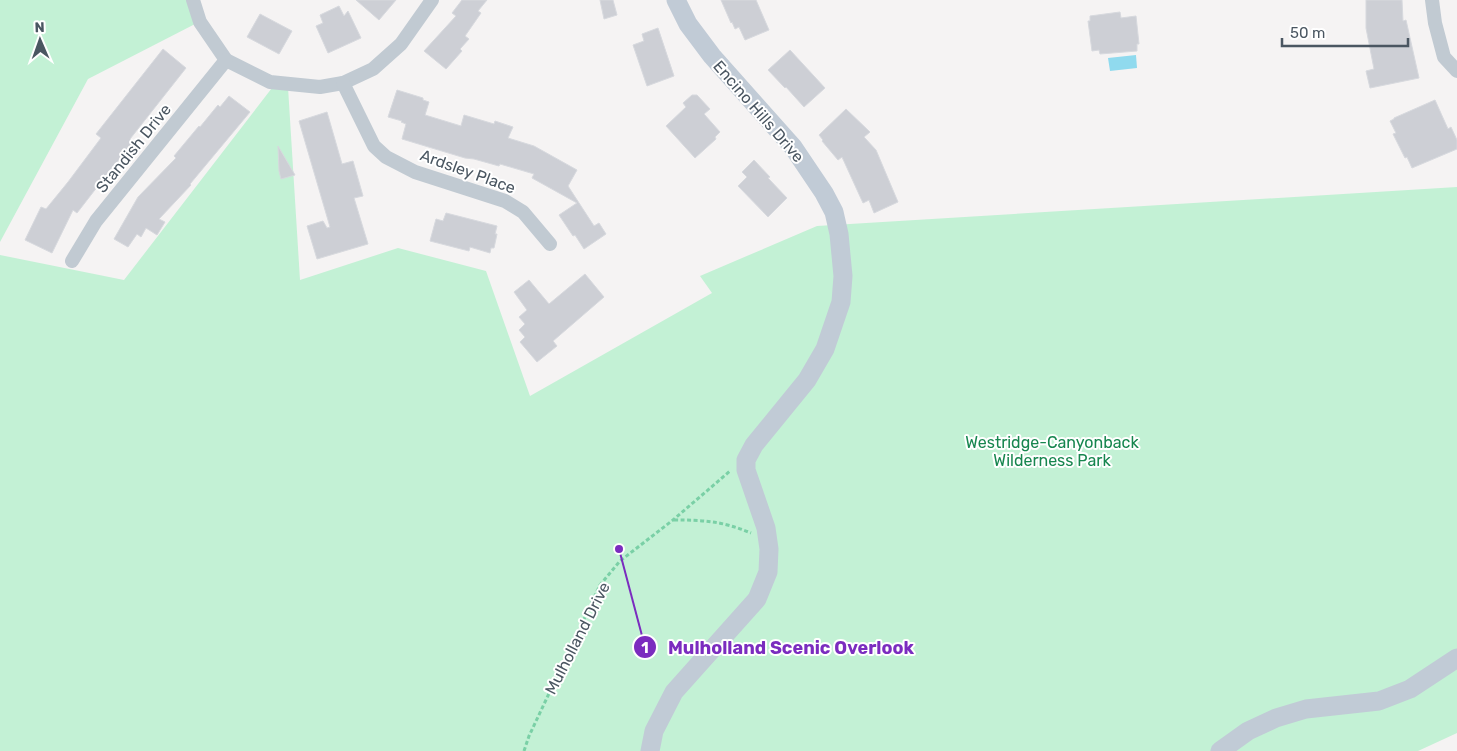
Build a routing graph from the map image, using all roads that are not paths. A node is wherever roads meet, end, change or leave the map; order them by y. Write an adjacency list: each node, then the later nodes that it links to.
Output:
1 (193, 0): 5 (street)
2 (432, 0): 7 (street)
3 (676, 0): 11 (main road, Encino Hills Drive)
4 (1432, 0): 6 (street)
5 (226, 60): 7 (street); 9 (street, Standish Drive)
6 (1457, 71)
7 (343, 83): 8 (street, Ardsley Place)
8 (550, 244)
9 (72, 261)
10 (1457, 658): 12 (main road)
11 (650, 751)
12 (1220, 751)

